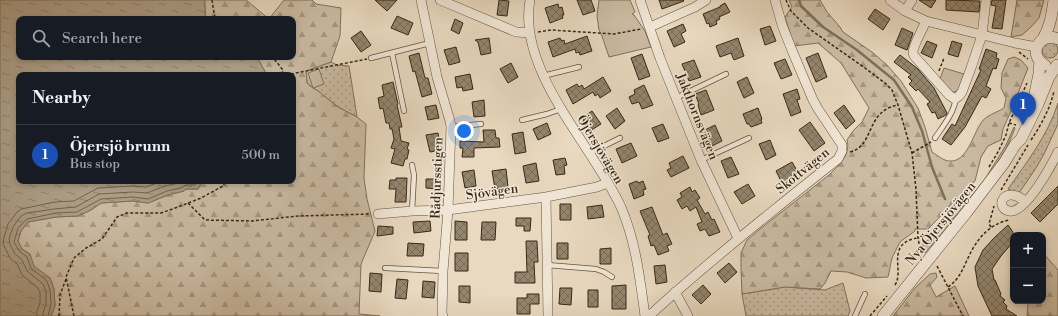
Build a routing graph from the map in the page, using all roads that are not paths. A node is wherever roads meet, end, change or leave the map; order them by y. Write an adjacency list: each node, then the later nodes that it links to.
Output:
1 (421, 0): 17 (street, Rådjursstigen)
2 (440, 0): 14 (street)
3 (530, 0): 14 (street, Öjersjövägen)
4 (640, 0): 13 (street, Jakthornsvägen)
5 (706, 0): 13 (street)
6 (775, 0): 48 (street, Skottvägen)
7 (890, 0): 11 (street)
8 (912, 0): 11 (street)
9 (986, 0): 15 (street)
10 (1054, 0): 18 (street)
11 (905, 11): 12 (street)
12 (926, 21): 15 (street); 27 (street)
13 (650, 27): 26 (street, Jakthornsvägen)
14 (530, 32): 25 (street, Öjersjövägen)
15 (982, 35): 18 (street); 27 (street)
16 (1058, 39): 18 (street)
17 (430, 43): 19 (lane); 32 (street, Rådjursstigen)
18 (1040, 43): 21 (street, Nya Öjersjövägen)
19 (392, 53): 20 (lane); 29 (lane)
20 (371, 58)
21 (1035, 61): 22 (street, Nya Öjersjövägen); 36 (street, Nya Öjersjövägen)
22 (1057, 64): 36 (street, Nya Öjersjövägen)
23 (579, 67): 25 (lane)
24 (726, 74): 26 (lane)
25 (543, 76): 28 (street, Öjersjövägen)
26 (676, 98): 39 (street, Jakthornsvägen)
27 (956, 98): 35 (lane)
28 (561, 109): 30 (lane); 38 (street, Öjersjövägen)
29 (404, 111)
30 (522, 120)
31 (481, 124): 32 (lane)
32 (451, 127): 45 (street, Rådjursstigen)
33 (620, 138): 38 (lane)
34 (749, 138): 39 (lane)
35 (935, 138)
36 (1015, 145): 61 (street, Nya Öjersjövägen)
37 (1058, 152): 41 (street)
38 (590, 154): 42 (street, Öjersjövägen)
39 (701, 160): 48 (street, Jakthornsvägen)
40 (412, 165): 46 (lane)
41 (1054, 170): 44 (street)
42 (607, 183): 43 (street, Sjövägen); 57 (street, Öjersjövägen)
43 (546, 197): 45 (street, Sjövägen); 49 (street)
44 (1026, 202)
45 (448, 210): 46 (street, Sjövägen); 51 (street, Rådjursstigen)
46 (412, 211): 47 (street, Sjövägen)
47 (378, 214)
48 (738, 238): 53 (street, Skottvägen)
49 (547, 265): 52 (lane); 56 (street)
50 (385, 268): 51 (lane)
51 (443, 271): 55 (street, Rådjursstigen)
52 (612, 277)
53 (675, 292): 58 (street, Skottvägen); 59 (street)
54 (865, 294): 60 (lane)
55 (443, 316)
56 (548, 316)
57 (645, 316)
58 (649, 316)
59 (688, 316)
60 (855, 316)
61 (883, 316)

